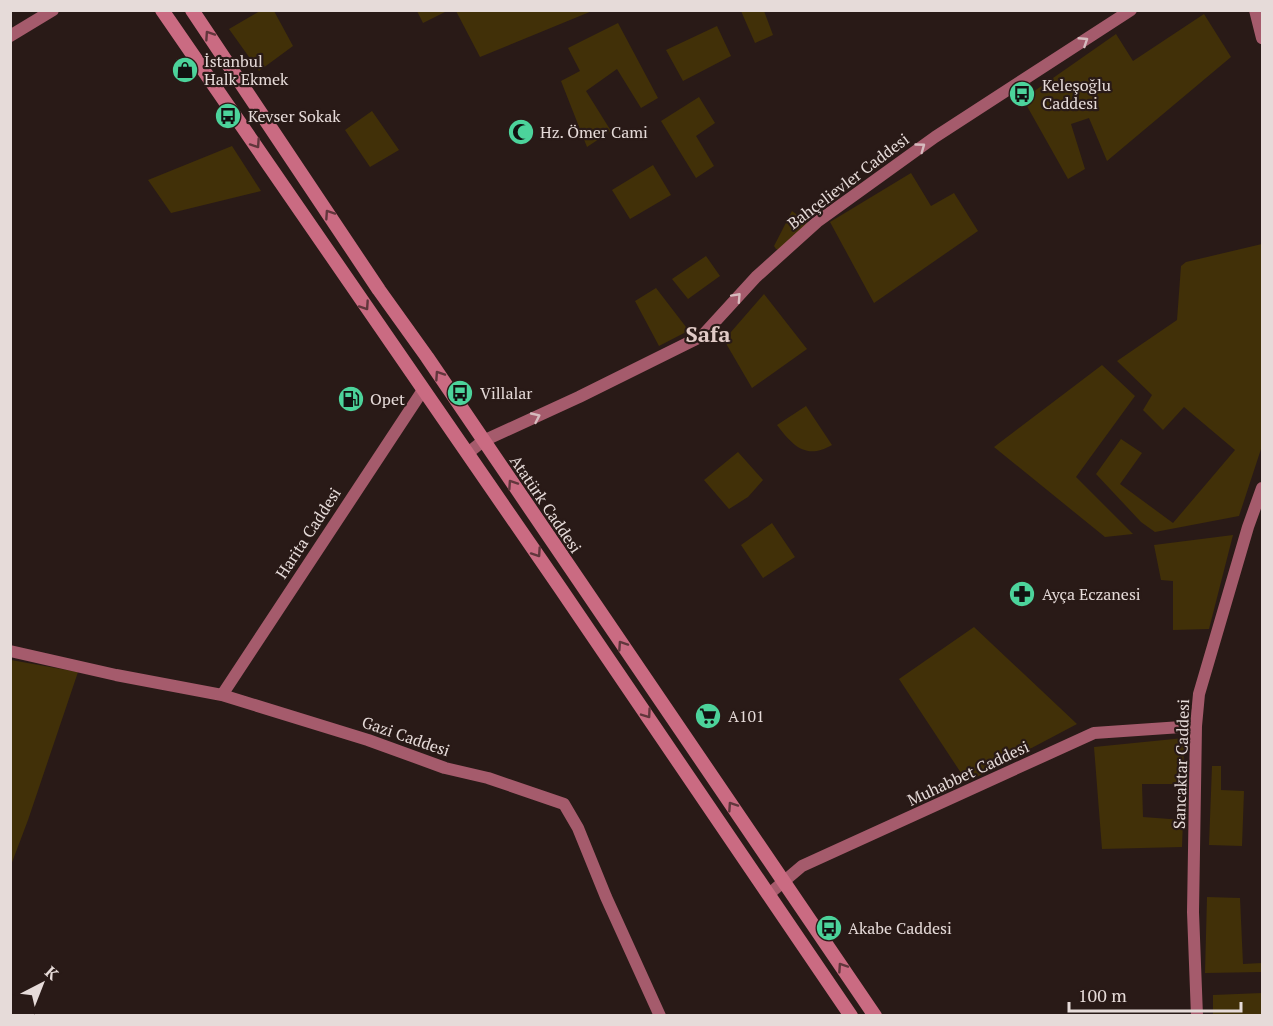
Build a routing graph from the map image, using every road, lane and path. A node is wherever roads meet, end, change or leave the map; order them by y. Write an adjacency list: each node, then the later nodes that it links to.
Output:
1 (53, 10): 6 (street)
2 (162, 10): 8 (main road, one-way to 8)
3 (192, 10): 9 (main road, Atatürk Caddesi, one-way to 3)
4 (1131, 10): 9 (street, Bahçelievler Caddesi, one-way to 4)
5 (1255, 10): 7 (street)
6 (10, 36)
7 (1263, 38)
8 (423, 390): 10 (main road); 13 (street, Harita Caddesi)
9 (483, 441): 10 (street, Bahçelievler Caddesi); 15 (main road, Atatürk Caddesi, one-way to 9)
10 (468, 453): 16 (main road, one-way to 16)
11 (1263, 488): 14 (street, Sancaktar Caddesi)
12 (10, 651): 13 (street, Gazi Caddesi)
13 (222, 695): 17 (street, Gazi Caddesi)
14 (1196, 726): 15 (street, Muhabbet Caddesi); 20 (street, Sancaktar Caddesi)
15 (784, 882): 16 (street, Muhabbet Caddesi); 19 (main road, Atatürk Caddesi, one-way to 15)
16 (769, 894): 18 (main road)
17 (660, 1016)
18 (851, 1016)
19 (875, 1016)
20 (1197, 1016)

